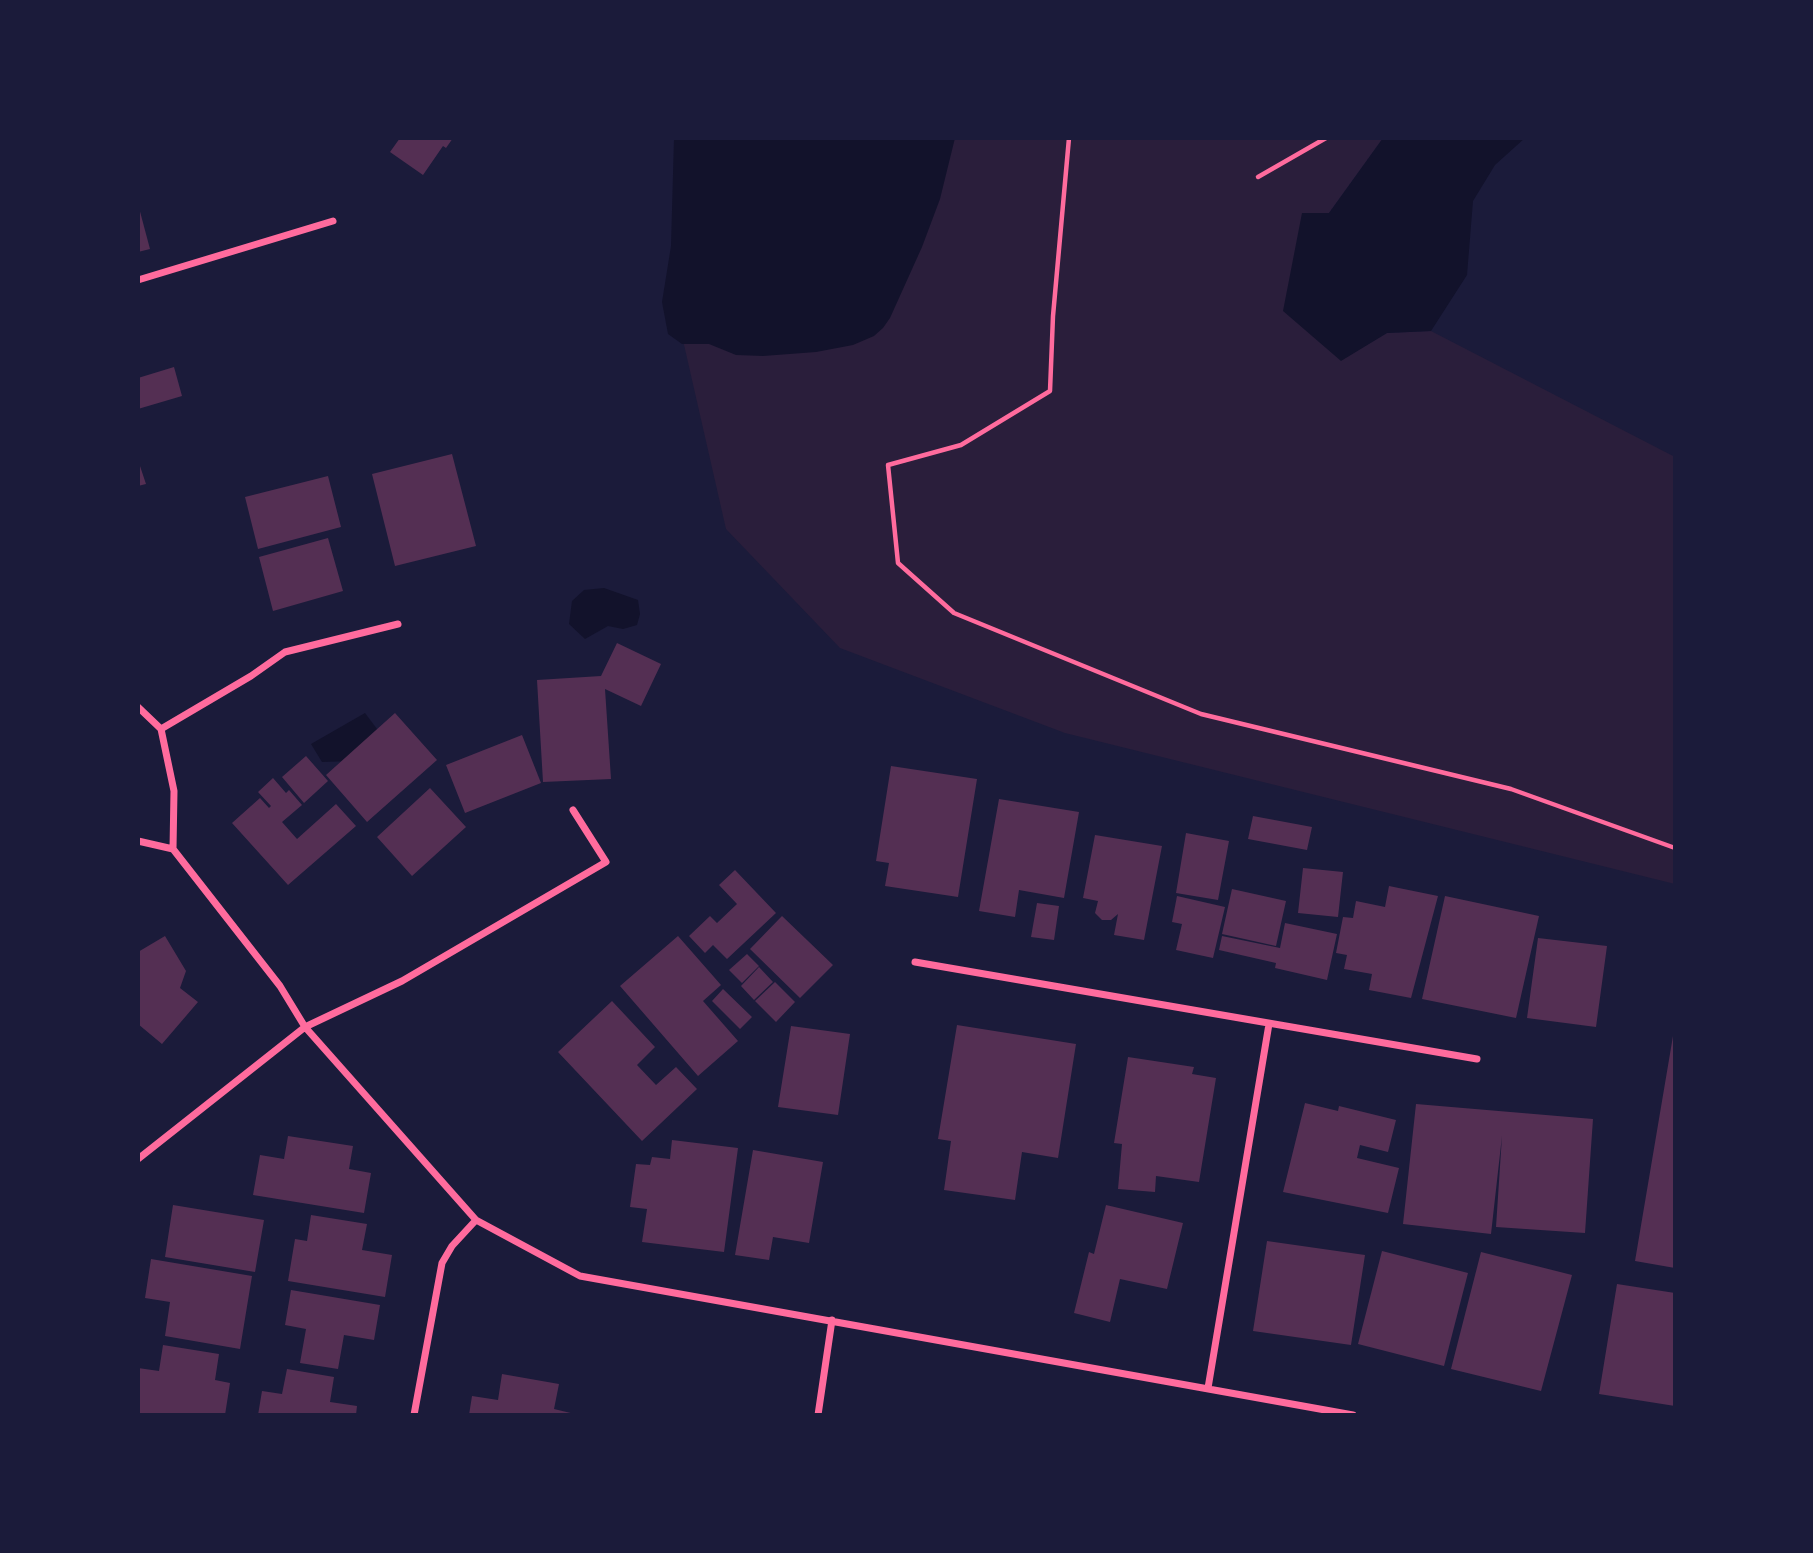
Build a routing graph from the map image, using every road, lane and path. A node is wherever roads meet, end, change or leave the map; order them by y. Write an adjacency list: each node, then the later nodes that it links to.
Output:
1 (1069, 138): 11 (path)
2 (1326, 138): 3 (path)
3 (1258, 177)
4 (333, 221): 5 (street)
5 (138, 280)
6 (398, 624): 8 (street)
7 (138, 706): 8 (street)
8 (161, 729): 12 (street)
9 (573, 810): 15 (street)
10 (138, 841): 12 (street)
11 (1675, 848)
12 (173, 849): 15 (street)
13 (915, 962): 14 (street)
14 (1269, 1024): 16 (street); 20 (street)
15 (305, 1027): 17 (street); 18 (street)
16 (1477, 1059)
17 (138, 1158)
18 (476, 1220): 19 (street); 21 (street)
19 (832, 1320): 20 (street); 22 (street)
20 (1208, 1388): 23 (street)
21 (414, 1415)
22 (818, 1415)
23 (1353, 1415)

